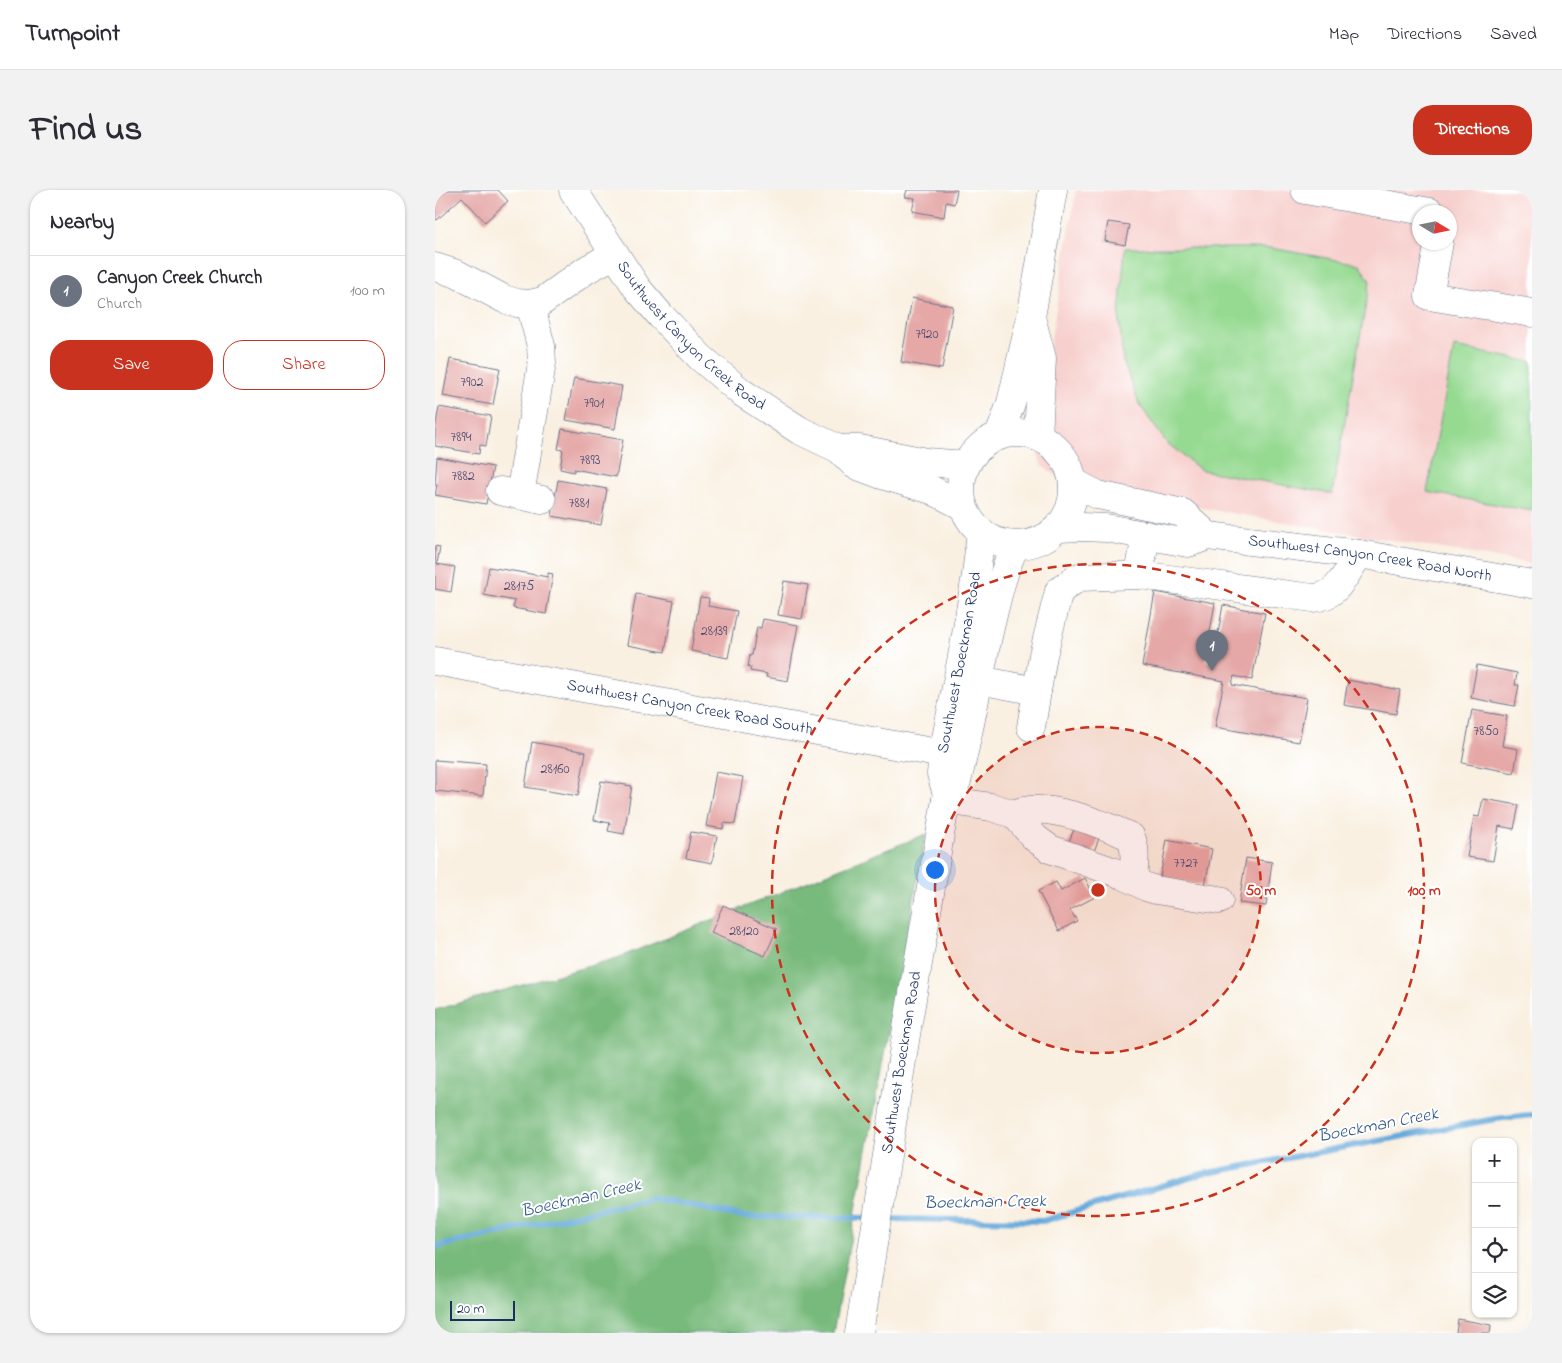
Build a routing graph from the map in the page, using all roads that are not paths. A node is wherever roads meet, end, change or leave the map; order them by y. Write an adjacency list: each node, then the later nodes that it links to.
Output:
1 (573, 190): 6 (main road, Southwest Canyon Creek Road)
2 (1053, 190): 10 (main road)
3 (1305, 190): 4 (main road)
4 (1412, 209)
5 (1438, 250): 9 (main road)
6 (615, 254): 8 (main road); 13 (main road, Southwest Canyon Creek Road)
7 (435, 267): 8 (main road)
8 (530, 304): 16 (main road)
9 (1532, 313)
10 (1031, 317): 11 (main road); 12 (main road)
11 (999, 436): 12 (main road); 14 (main road)
12 (1038, 437): 15 (main road)
13 (839, 449): 14 (main road, Southwest Canyon Creek Road); 17 (main road, Southwest Canyon Creek Road)
14 (966, 464): 17 (main road)
15 (1073, 482): 18 (main road); 21 (main road)
16 (521, 495)
17 (963, 506): 19 (main road)
18 (1057, 528): 20 (main road, Southwest Canyon Creek Road North); 22 (main road)
19 (981, 532): 22 (main road); 30 (main road, Southwest Boeckman Road)
20 (1146, 535): 21 (main road, Southwest Canyon Creek Road North); 24 (main road)
21 (1208, 536): 23 (main road, Southwest Canyon Creek Road North)
22 (1015, 546): 27 (main road, Southwest Boeckman Road)
23 (1359, 554): 24 (main road); 25 (main road, Southwest Canyon Creek Road North)
24 (1139, 575): 28 (main road)
25 (1532, 584)
26 (435, 661): 30 (main road, Southwest Canyon Creek Road South)
27 (979, 680): 28 (main road); 31 (main road, Southwest Boeckman Road)
28 (1037, 691): 29 (main road)
29 (1031, 727)
30 (943, 754): 31 (main road, Southwest Boeckman Road)
31 (947, 797): 32 (main road); 35 (main road, Southwest Boeckman Road)
32 (1014, 814): 33 (main road); 33 (main road)
33 (1133, 880): 34 (main road)
34 (1219, 900)
35 (859, 1333)

